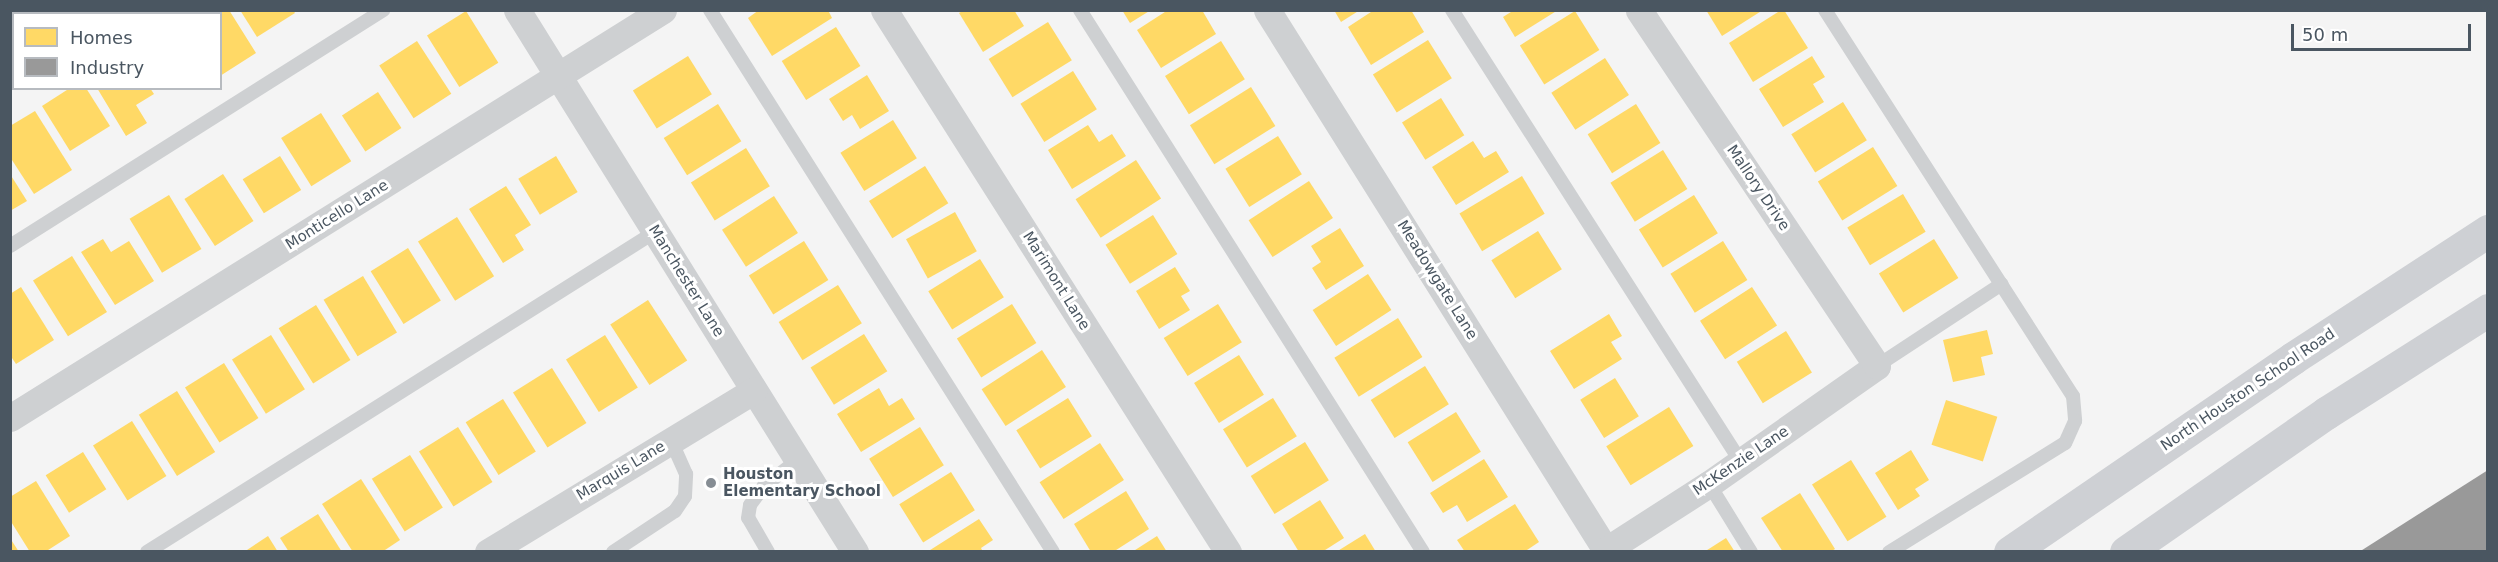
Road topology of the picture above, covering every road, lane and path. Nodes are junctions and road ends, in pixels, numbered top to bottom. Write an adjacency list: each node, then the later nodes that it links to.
1 (384, 10): 14 (lane)
2 (517, 10): 11 (street, Manchester Lane)
3 (663, 10): 11 (street, Monticello Lane)
4 (710, 10): 30 (lane)
5 (884, 10): 31 (street, Marimont Lane)
6 (1080, 10): 32 (lane)
7 (1267, 10): 24 (street, Meadowgate Lane)
8 (1452, 10): 22 (lane)
9 (1638, 10): 17 (street, Mallory Drive)
10 (1825, 10): 15 (lane)
11 (559, 77): 13 (street, Manchester Lane); 19 (street, Monticello Lane)
12 (2487, 231): 35 (main road, North Houston School Road)
13 (655, 232): 18 (street, Manchester Lane); 25 (lane)
14 (10, 246)
15 (2001, 284): 17 (lane); 34 (lane)
16 (2487, 310): 36 (main road)
17 (1877, 366): 22 (street, McKenzie Lane)
18 (754, 390): 20 (street, Marquis Lane); 21 (street, Manchester Lane)
19 (10, 418)
20 (671, 441): 26 (street, Marquis Lane); 27 (lane)
21 (798, 460): 28 (lane); 29 (street, Manchester Lane)
22 (1741, 462): 23 (street, McKenzie Lane)
23 (1709, 484): 24 (street, McKenzie Lane); 33 (lane)
24 (1607, 551)
25 (147, 552)
26 (488, 552)
27 (613, 552)
28 (768, 552)
29 (855, 552)
30 (1053, 552)
31 (1228, 552)
32 (1423, 552)
33 (1751, 552)
34 (1889, 552)
35 (2010, 552)
36 (2126, 552)

